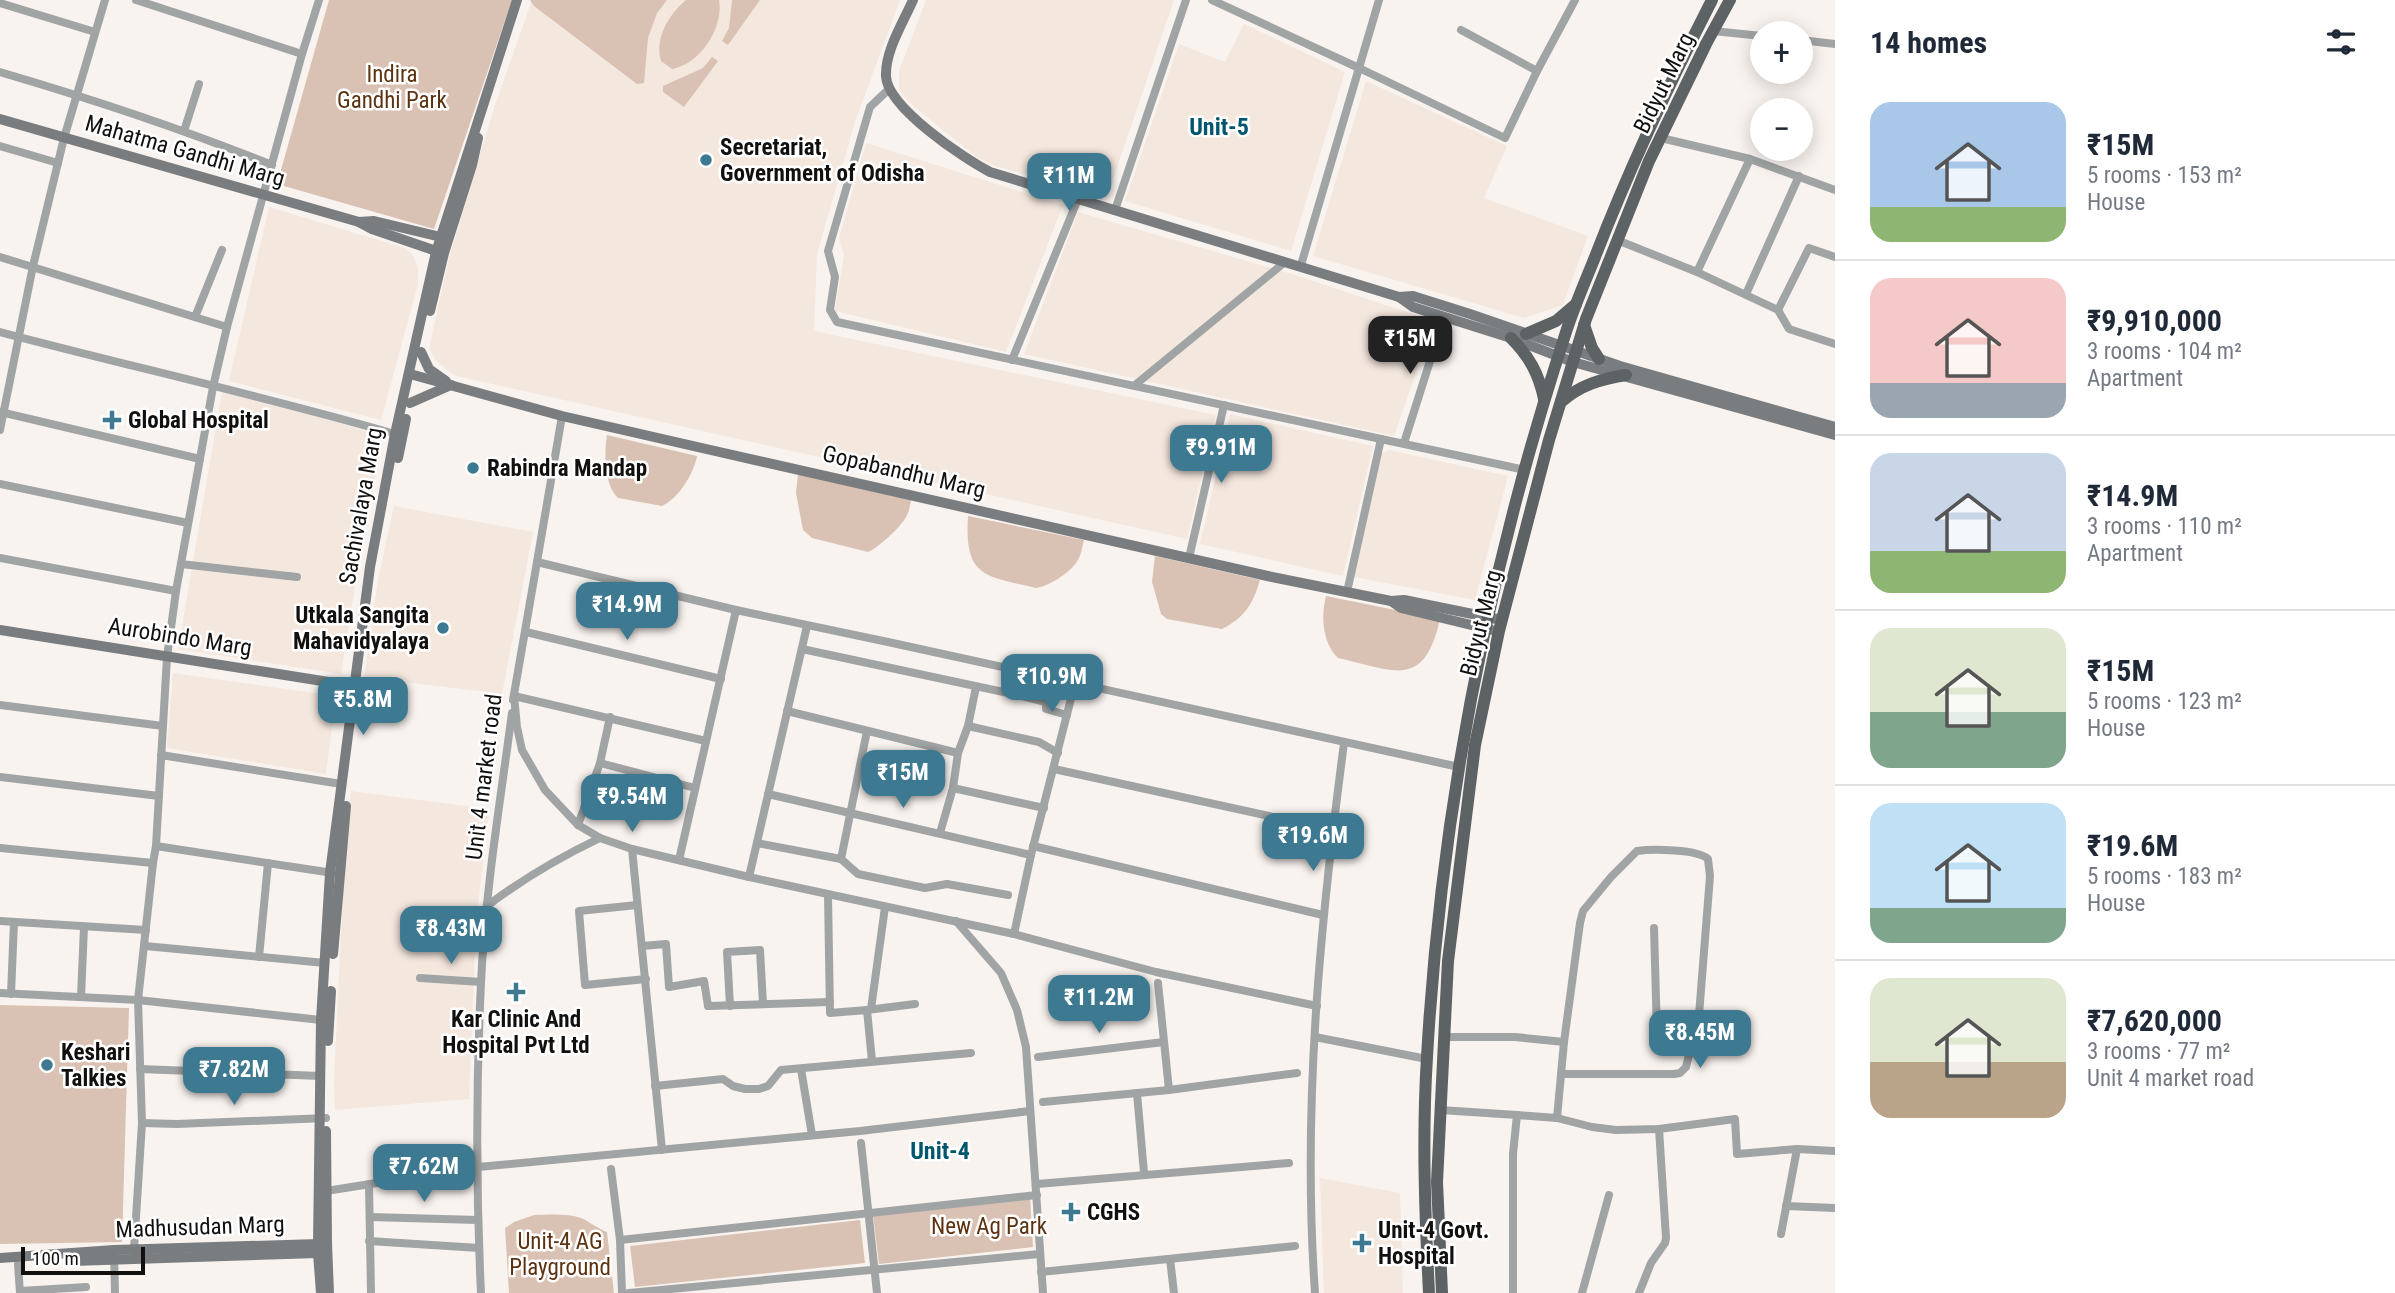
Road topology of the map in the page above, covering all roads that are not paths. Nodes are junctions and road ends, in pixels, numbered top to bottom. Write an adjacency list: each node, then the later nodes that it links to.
1 (105, 0): 16 (street)
2 (136, 0): 20 (street)
3 (320, 0): 20 (street)
4 (517, 0): 42 (street, Sachivalaya Marg)
5 (523, 0): 42 (street, Sachivalaya Marg)
6 (912, 0): 25 (street)
7 (1186, 0): 40 (street)
8 (1212, 0): 21 (street)
9 (1379, 0): 21 (street)
10 (1575, 0): 22 (street)
11 (1712, 0): 53 (main road, Bidyut Marg)
12 (1730, 0): 15 (main road, Bidyut Marg)
13 (0, 3): 16 (street)
14 (1461, 30): 22 (street)
15 (1713, 31): 17 (street); 30 (main road, Bidyut Marg)
16 (95, 32): 26 (street)
17 (1750, 35)
18 (1813, 41): 19 (street)
19 (1835, 44)
20 (302, 54): 35 (street)
21 (1359, 68): 22 (street); 49 (street)
22 (1537, 71)
23 (0, 72): 26 (street)
24 (199, 84): 28 (street)
25 (888, 90): 39 (street); 68 (street)
26 (77, 94): 28 (street); 29 (street)
27 (0, 119): 29 (street, Mahatma Gandhi Marg)
28 (184, 131): 35 (street)
29 (64, 138): 34 (street); 38 (street, Mahatma Gandhi Marg)
30 (1661, 138): 32 (street); 43 (main road, Bidyut Marg)
31 (0, 146): 34 (street)
32 (1750, 159): 51 (street)
33 (1756, 161): 36 (street)
34 (58, 163): 50 (street)
35 (272, 165): 38 (street)
36 (1799, 176): 37 (street); 52 (street)
37 (1835, 190)
38 (264, 195): 41 (street, Mahatma Gandhi Marg); 58 (street)
39 (1078, 199): 40 (street); 68 (street)
40 (1115, 209): 48 (street)
41 (359, 222): 42 (street, Mahatma Gandhi Marg); 45 (street, Mahatma Gandhi Marg)
42 (444, 238): 45 (street, Sachivalaya Marg)
43 (1617, 240): 51 (street); 57 (main road, Bidyut Marg)
44 (222, 250): 56 (street)
45 (440, 253): 65 (street, Sachivalaya Marg); 69 (street, Sachivalaya Marg)
46 (0, 257): 50 (street)
47 (1835, 257): 54 (street)
48 (1285, 261): 49 (street); 72 (street)
49 (1301, 265): 55 (street)
50 (33, 266): 56 (street); 61 (street)
51 (1697, 272): 52 (street)
52 (1746, 294): 54 (street)
53 (1577, 304): 60 (main road); 64 (main road, Bidyut Marg)
54 (1778, 310): 63 (street)
55 (1446, 312): 60 (street); 62 (street); 85 (street)
56 (195, 317): 58 (street)
57 (1584, 324): 66 (main road, Bidyut Marg); 67 (main road)
58 (227, 327): 73 (street)
59 (0, 332): 61 (street)
60 (1525, 334): 64 (street)
61 (18, 337): 73 (street); 78 (street)
62 (1511, 338): 64 (street); 76 (main road)
63 (1835, 344)
64 (1560, 351): 66 (street); 76 (main road, Bidyut Marg)
65 (421, 352): 69 (street, Sachivalaya Marg); 71 (street)
66 (1575, 356): 67 (street); 70 (street); 74 (main road, Bidyut Marg)
67 (1599, 359): 80 (street)
68 (1012, 360): 72 (street)
69 (413, 375): 71 (street, Gopabandhu Marg); 75 (street, Sachivalaya Marg); 107 (street, Sachivalaya Marg)
70 (1626, 375): 74 (main road); 83 (street)
71 (451, 385): 75 (street); 79 (street, Gopabandhu Marg)
72 (1135, 385): 77 (street)
73 (213, 387): 82 (street); 86 (street)
74 (1561, 402): 99 (main road, Bidyut Marg)
75 (410, 403): 147 (street, Sachivalaya Marg)
76 (1545, 403): 87 (main road, Bidyut Marg)
77 (1224, 405): 84 (street); 91 (street)
78 (1, 413): 81 (street); 86 (street)
79 (562, 416): 91 (street, Gopabandhu Marg); 92 (street, Unit 4 market road)
80 (1835, 427)
81 (0, 430)
82 (388, 432)
83 (1835, 435)
84 (1381, 439): 85 (street); 96 (street)
85 (1404, 443): 87 (street)
86 (200, 459): 89 (street)
87 (1525, 470): 98 (main road, Bidyut Marg)
88 (0, 484): 89 (street)
89 (188, 523): 93 (street)
90 (0, 558): 95 (street)
91 (1189, 558): 96 (street, Gopabandhu Marg)
92 (537, 562): 97 (street); 102 (street, Unit 4 market road)
93 (181, 564): 94 (street); 95 (street)
94 (297, 577)
95 (176, 591): 104 (street)
96 (1347, 592): 98 (street, Gopabandhu Marg)
97 (736, 610): 100 (street); 105 (street)
98 (1485, 622): 99 (street, Gopabandhu Marg); 123 (main road, Bidyut Marg)
99 (1500, 625): 148 (main road, Bidyut Marg)
100 (807, 626): 103 (street); 106 (street)
101 (0, 630): 104 (street, Aurobindo Marg)
102 (526, 632): 105 (street); 109 (street, Unit 4 market road)
103 (802, 649): 108 (street); 111 (street)
104 (167, 657): 107 (street, Aurobindo Marg); 114 (street)
105 (721, 679): 117 (street)
106 (1075, 683): 112 (street); 118 (street)
107 (354, 686): 126 (street, Sachivalaya Marg)
108 (976, 687): 112 (street); 115 (street)
109 (514, 696): 113 (street); 133 (street); 153 (street, Unit 4 market road)
110 (0, 705): 114 (street)
111 (787, 711): 116 (street); 129 (street)
112 (1067, 715): 120 (street)
113 (610, 717): 117 (street); 122 (street)
114 (163, 726): 121 (street)
115 (968, 726): 119 (street); 120 (street)
116 (867, 731): 119 (street); 132 (street)
117 (706, 741): 127 (street)
118 (1345, 743): 123 (street); 134 (street)
119 (958, 753): 128 (street)
120 (1058, 753): 124 (street)
121 (161, 755): 126 (street); 130 (street)
122 (600, 763): 127 (street); 133 (street)
123 (1459, 766): 146 (main road, Bidyut Marg)
124 (1054, 769): 131 (street); 134 (street)
125 (0, 777): 130 (street)
126 (341, 784): 147 (street, Sachivalaya Marg)
127 (695, 788): 143 (street)
128 (953, 788): 131 (street); 135 (street)
129 (768, 794): 132 (street); 137 (street)
130 (159, 796): 138 (street)
131 (1044, 808): 141 (street)
132 (849, 814): 135 (street); 142 (street)
133 (578, 825): 136 (street)
134 (1333, 830): 155 (street)
135 (940, 832): 141 (street)
136 (600, 838): 140 (street); 153 (street)
137 (757, 843): 142 (street); 149 (street)
138 (156, 846): 144 (street); 145 (street)
139 (0, 848): 144 (street)
140 (632, 849): 143 (street); 152 (street)
141 (1032, 851): 155 (street); 162 (street)
142 (841, 859): 151 (street)
143 (679, 860): 149 (street)
144 (153, 863): 161 (street)
145 (268, 863): 147 (street); 165 (street)
146 (1443, 873): 148 (main road); 189 (main road, Bidyut Marg)
147 (335, 874): 166 (street, Sachivalaya Marg); 203 (street, Sachivalaya Marg)
148 (1458, 875): 183 (main road, Bidyut Marg)
149 (749, 877): 150 (street)
150 (828, 895): 154 (street); 175 (street)
151 (1008, 895)
152 (638, 905): 164 (street); 168 (street)
153 (487, 906): 169 (street, Unit 4 market road)
154 (885, 906): 157 (street); 180 (street)
155 (1323, 915): 179 (street)
156 (0, 921): 158 (street)
157 (956, 921): 162 (street); 201 (street)
158 (14, 922): 159 (street); 172 (street)
159 (84, 928): 161 (street); 173 (street)
160 (1654, 928): 184 (street)
161 (146, 930): 163 (street)
162 (1014, 934): 179 (street)
163 (145, 946): 165 (street); 174 (street)
164 (642, 946): 168 (street); 178 (street)
165 (259, 957): 166 (street)
166 (326, 963): 181 (street, Sachivalaya Marg)
167 (419, 978): 169 (street)
168 (646, 979): 196 (street)
169 (481, 982): 213 (street, Unit 4 market road)
170 (1158, 983): 185 (street)
171 (0, 993): 172 (street)
172 (11, 994): 173 (street)
173 (81, 998): 174 (street)
174 (138, 1000): 181 (street); 191 (street)
175 (830, 1002): 176 (street); 180 (street)
176 (763, 1004): 178 (street); 178 (street)
177 (915, 1004): 180 (street)
178 (730, 1006)
179 (1317, 1006): 182 (street)
180 (869, 1009): 190 (street)
181 (321, 1020): 195 (street, Sachivalaya Marg)
182 (1315, 1037): 189 (street); 253 (street)
183 (1443, 1037): 186 (street); 200 (main road, Bidyut Marg)
184 (1692, 1039): 186 (street); 194 (street)
185 (1164, 1042): 188 (street); 197 (street)
186 (1564, 1042): 194 (street)
187 (971, 1053): 190 (street)
188 (1038, 1058)
189 (1427, 1059): 254 (main road, Bidyut Marg)
190 (872, 1061): 192 (street)
191 (140, 1069): 195 (street); 205 (street)
192 (802, 1069): 196 (street); 207 (street)
193 (1297, 1073): 197 (street)
194 (1561, 1074): 204 (street)
195 (321, 1076): 203 (street, Sachivalaya Marg)
196 (655, 1086): 210 (street)
197 (1170, 1090): 198 (street)
198 (1138, 1093): 199 (street); 215 (street)
199 (1043, 1102)
200 (1440, 1110): 202 (street); 255 (main road, Bidyut Marg)
201 (1030, 1111): 207 (street); 217 (street)
202 (1517, 1115): 204 (street); 256 (street)
203 (323, 1118): 205 (street); 218 (street, Sachivalaya Marg); 230 (street, Sachivalaya Marg)
204 (1557, 1118): 206 (street)
205 (142, 1123): 232 (street)
206 (1659, 1129): 209 (street); 258 (street)
207 (811, 1135): 210 (street)
208 (861, 1143): 223 (street)
209 (1797, 1149): 211 (street); 221 (street)
210 (662, 1150): 213 (street)
211 (1835, 1151)
212 (1289, 1163): 215 (street)
213 (478, 1167): 216 (street); 225 (street, Unit 4 market road)
214 (611, 1169): 227 (street)
215 (1144, 1173): 217 (street)
216 (369, 1184): 218 (street); 224 (street)
217 (1037, 1184): 219 (street)
218 (327, 1191): 230 (street, Sachivalaya Marg)
219 (1037, 1195): 223 (street); 234 (street)
220 (1609, 1195): 257 (street)
221 (1786, 1206): 222 (street); 226 (street)
222 (1835, 1208)
223 (869, 1213): 227 (street); 239 (street)
224 (370, 1217): 225 (street); 228 (street)
225 (478, 1220): 231 (street, Unit 4 market road)
226 (1781, 1234)
227 (620, 1240): 248 (street)
228 (369, 1241): 231 (street); 246 (street)
229 (1295, 1246): 236 (street)
230 (322, 1248): 232 (street, Madhusudan Marg); 233 (street, Madhusudan Marg); 244 (street, Sachivalaya Marg); 245 (street, Sachivalaya Marg)
231 (479, 1248): 247 (street, Unit 4 market road)
232 (134, 1249): 233 (street, Madhusudan Marg)
233 (114, 1254): 235 (street, Madhusudan Marg); 238 (street, Madhusudan Marg); 243 (street)
234 (1038, 1254): 239 (street); 240 (street)
235 (0, 1258)
236 (1170, 1259): 240 (street); 252 (street)
237 (0, 1264): 238 (street, Madhusudan Marg)
238 (18, 1264): 242 (street)
239 (875, 1270): 249 (street); 250 (street)
240 (1041, 1272): 251 (street)
241 (86, 1287): 242 (street)
242 (20, 1292)
243 (116, 1293)
244 (321, 1293)
245 (329, 1293)
246 (370, 1293)
247 (481, 1293)
248 (622, 1293)
249 (629, 1293)
250 (877, 1293)
251 (1043, 1293)
252 (1174, 1293)
253 (1315, 1293)
254 (1429, 1293)
255 (1442, 1293)
256 (1513, 1293)
257 (1582, 1293)
258 (1639, 1293)

